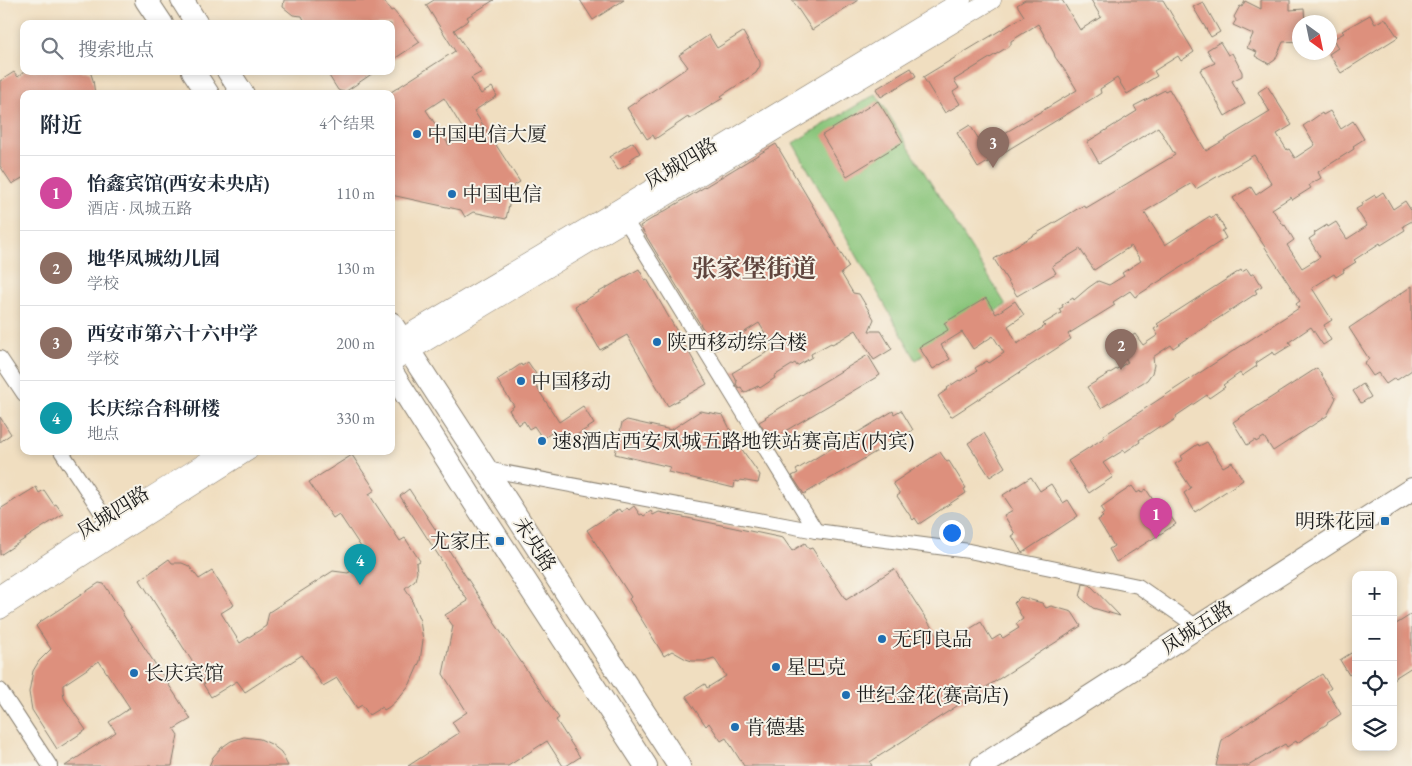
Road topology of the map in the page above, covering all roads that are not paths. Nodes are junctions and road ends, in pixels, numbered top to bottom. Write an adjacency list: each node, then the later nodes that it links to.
1 (146, 0): 5 (main road)
2 (182, 0): 6 (main road)
3 (962, 0): 11 (street, 凤城四路)
4 (992, 0): 11 (street, 凤城四路)
5 (159, 20)
6 (194, 20)
7 (196, 75): 9 (main road)
8 (231, 75): 10 (main road)
9 (205, 90)
10 (240, 90)
11 (622, 215): 12 (street, 凤城四路); 23 (street)
12 (397, 344): 19 (main road, 未央路)
13 (0, 358): 15 (street)
14 (395, 378): 29 (main road, 未央路)
15 (20, 388)
16 (64, 455): 22 (street)
17 (217, 455): 22 (street, 凤城四路)
18 (243, 455): 22 (street, 凤城四路)
19 (486, 469): 23 (street); 30 (main road, 未央路)
20 (1412, 489): 26 (main road, 凤城五路)
21 (1412, 504): 32 (main road, 凤城五路)
22 (112, 529): 24 (street, 凤城四路); 25 (street, 凤城四路)
23 (816, 532): 26 (street)
24 (0, 594)
25 (0, 610)
26 (1197, 627): 31 (main road, 凤城五路)
27 (0, 690): 28 (street)
28 (50, 766)
29 (646, 766)
30 (679, 766)
31 (982, 766)
32 (1008, 766)

